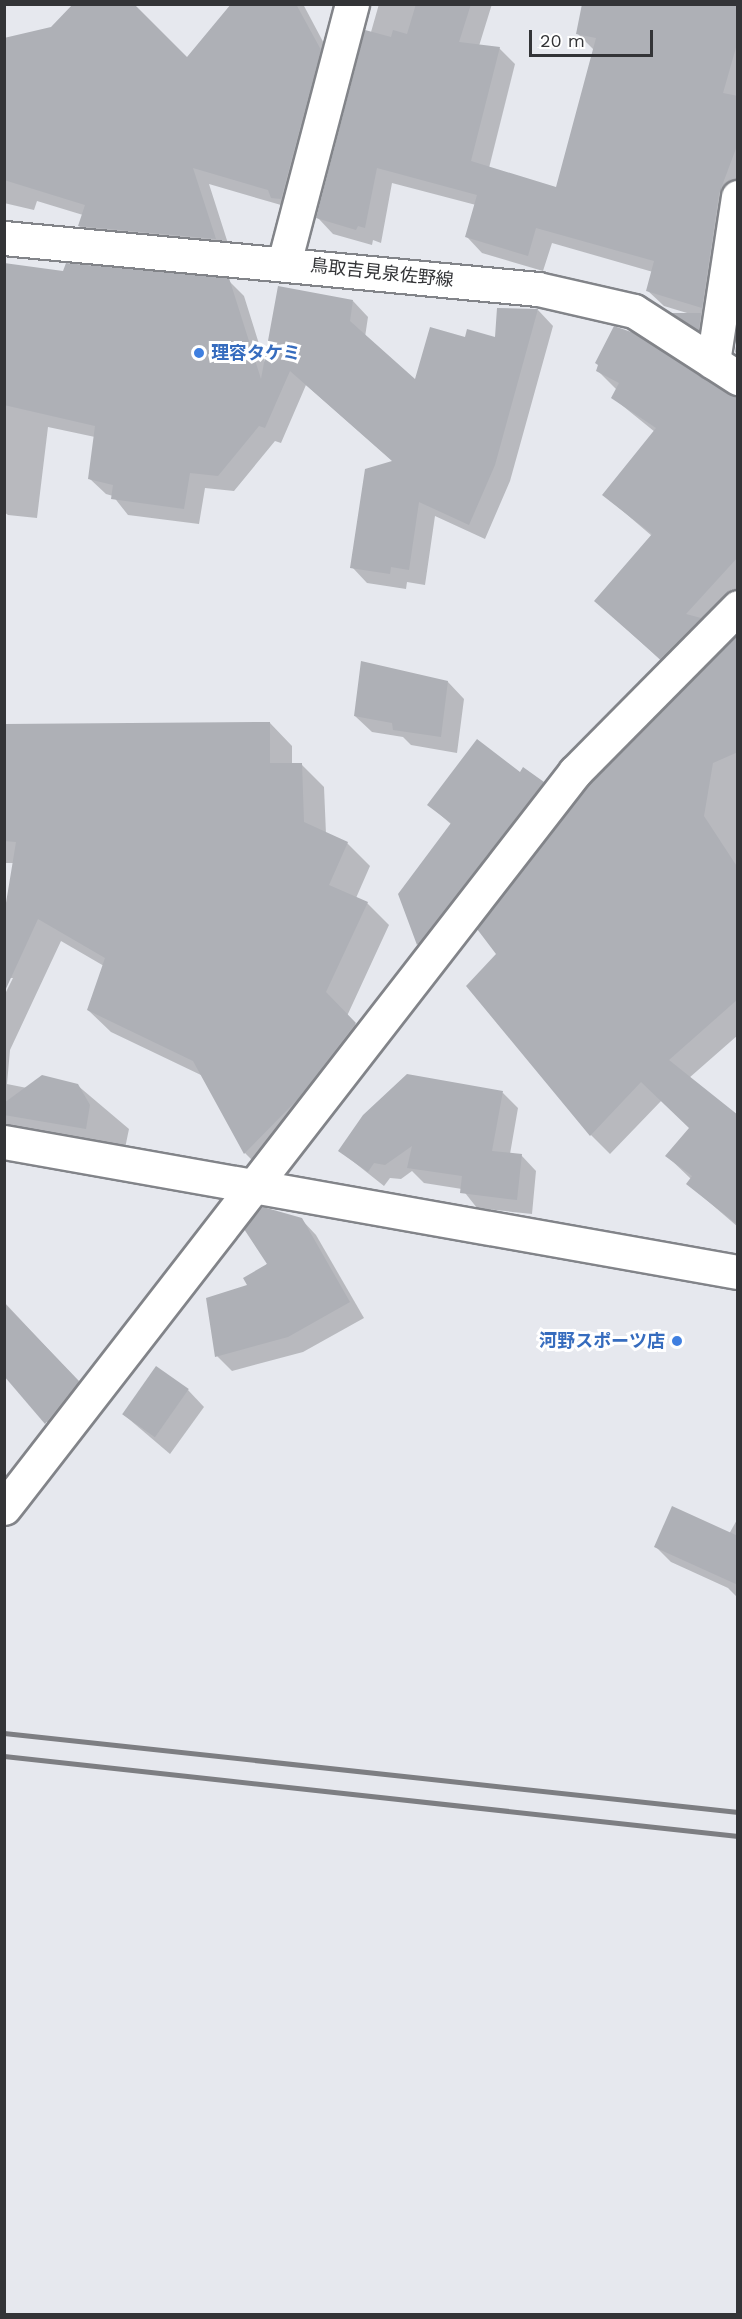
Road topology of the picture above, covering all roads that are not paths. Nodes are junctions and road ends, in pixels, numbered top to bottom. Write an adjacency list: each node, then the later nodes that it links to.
1 (352, 4): 4 (street)
2 (738, 197): 5 (street)
3 (4, 238): 4 (street, 鳥取吉見泉佐野線)
4 (284, 263): 5 (street, 鳥取吉見泉佐野線)
5 (725, 370)
6 (738, 607): 8 (street)
7 (4, 1142): 8 (street)
8 (255, 1188): 9 (street); 10 (street)
9 (738, 1272)
10 (4, 1508)

